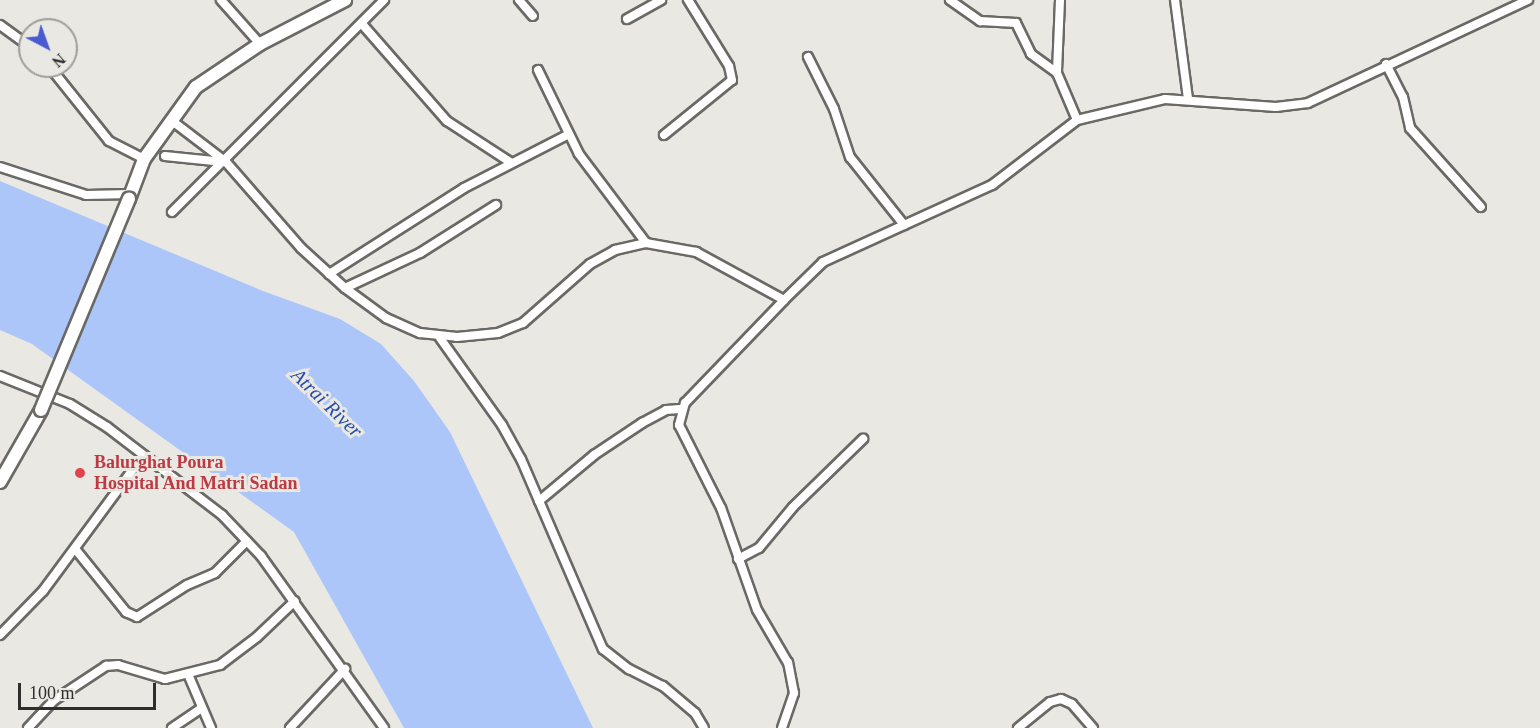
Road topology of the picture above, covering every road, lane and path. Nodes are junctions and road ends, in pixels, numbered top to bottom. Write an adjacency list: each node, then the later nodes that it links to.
1 (221, 0): 16 (street)
2 (345, 0): 16 (main road)
3 (384, 0): 13 (street)
4 (519, 0): 11 (street)
5 (661, 0): 12 (street)
6 (688, 0): 26 (street)
7 (950, 0): 20 (street)
8 (1060, 0): 20 (street)
9 (1175, 0): 22 (street)
10 (1528, 0): 18 (street)
11 (533, 16)
12 (627, 19)
13 (362, 24): 29 (street); 30 (street)
14 (0, 25): 15 (street)
15 (18, 39)
16 (260, 44): 23 (main road)
17 (808, 57): 36 (street)
18 (1386, 64): 22 (street); 34 (street)
19 (538, 70): 25 (street)
20 (1057, 73): 24 (street)
21 (59, 78): 28 (street)
22 (1188, 99): 24 (street)
23 (171, 120): 28 (main road); 29 (street)
24 (1077, 120): 36 (street)
25 (567, 135): 30 (street); 37 (street)
26 (664, 135)
27 (165, 156): 29 (street)
28 (144, 159): 32 (main road)
29 (225, 162): 35 (street); 38 (street)
30 (510, 162): 38 (street)
31 (0, 167): 32 (street)
32 (130, 197): 46 (main road, bridge)
33 (496, 205): 39 (street)
34 (1482, 207)
35 (172, 212)
36 (904, 225): 40 (street)
37 (646, 243): 40 (street); 41 (street)
38 (329, 274): 39 (street)
39 (345, 288): 41 (street)
40 (784, 300): 43 (street)
41 (440, 338): 47 (street)
42 (0, 376): 45 (street)
43 (680, 409): 47 (street); 50 (street)
44 (863, 439): 50 (street)
45 (143, 456): 48 (street); 49 (street)
46 (0, 482)
47 (539, 501): 61 (street)
48 (247, 541): 49 (street); 51 (street)
49 (76, 550): 52 (street)
50 (738, 559): 62 (street)
51 (295, 601): 53 (street); 54 (street)
52 (0, 635)
53 (345, 669): 59 (street); 60 (street)
54 (188, 674): 55 (street); 56 (street)
55 (202, 708): 57 (street); 58 (street)
56 (28, 728)
57 (172, 728)
58 (211, 728)
59 (290, 728)
60 (384, 728)
61 (704, 728)
62 (782, 728)
63 (1018, 728): 64 (street)
64 (1093, 728)

